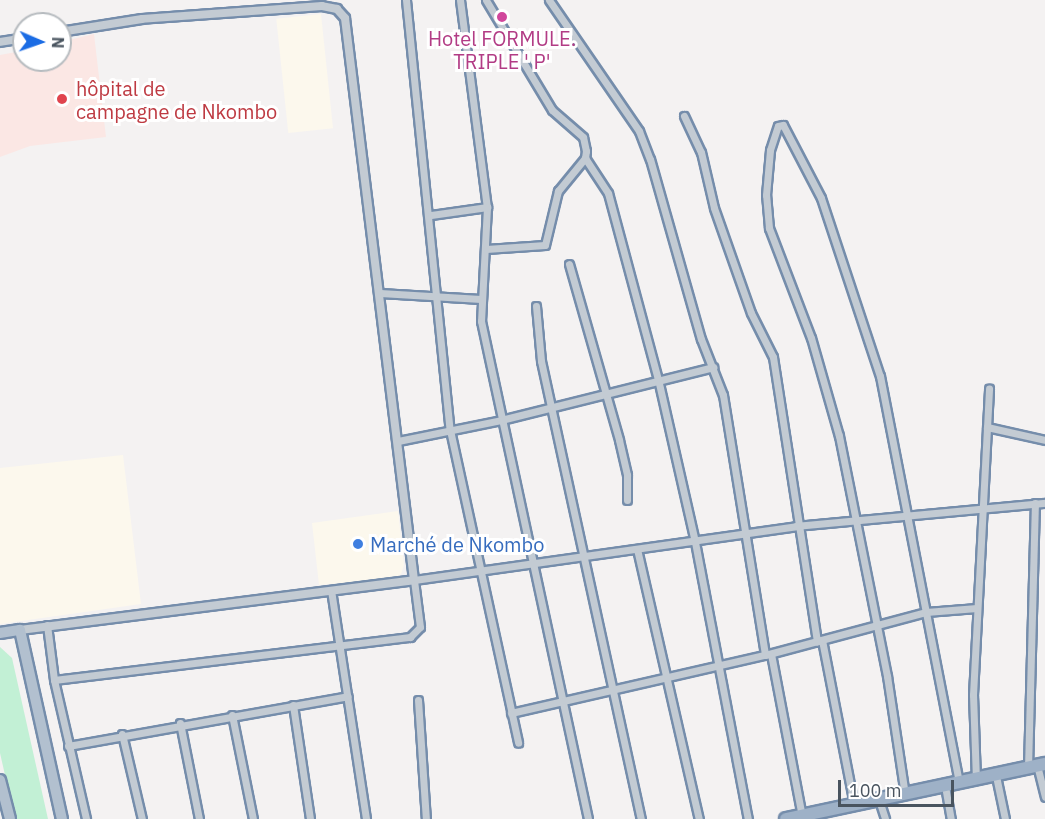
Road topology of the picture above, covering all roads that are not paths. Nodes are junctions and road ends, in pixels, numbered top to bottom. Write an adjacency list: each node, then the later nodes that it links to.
1 (406, 0): 9 (street)
2 (460, 0): 8 (street)
3 (486, 0): 7 (street)
4 (549, 0): 16 (street)
5 (72, 30): 12 (street)
6 (684, 116): 32 (street)
7 (585, 158): 10 (street); 17 (street)
8 (487, 207): 9 (street); 10 (street)
9 (431, 215): 13 (street)
10 (486, 249): 14 (street)
11 (569, 264): 19 (street)
12 (380, 293): 13 (street); 25 (street)
13 (435, 294): 14 (street); 23 (street)
14 (481, 300): 21 (street)
15 (536, 306): 20 (street)
16 (714, 367): 17 (street); 33 (street)
17 (658, 379): 19 (street); 34 (street)
18 (989, 388): 22 (street)
19 (604, 394): 20 (street); 26 (street)
20 (553, 406): 21 (street); 36 (street)
21 (501, 420): 23 (street); 37 (street)
22 (987, 427): 24 (street); 29 (street)
23 (450, 430): 25 (street); 38 (street)
24 (1045, 440)
25 (398, 441): 39 (street)
26 (627, 500)
27 (1035, 503): 28 (street); 29 (street); 64 (street)
28 (1045, 503)
29 (981, 507): 30 (street); 41 (street)
30 (906, 515): 31 (street); 31 (street); 42 (street)
31 (853, 521): 32 (street); 43 (street)
32 (796, 526): 33 (street); 47 (street)
33 (747, 534): 34 (street); 49 (street)
34 (695, 542): 35 (street); 50 (street)
35 (637, 549): 36 (street); 51 (street)
36 (587, 557): 37 (street); 53 (street)
37 (535, 565): 38 (street); 56 (street)
38 (480, 573): 39 (street); 58 (street)
39 (414, 580): 40 (street); 48 (street)
40 (331, 590): 44 (street); 48 (street)
41 (977, 608): 42 (street); 67 (street)
42 (926, 612): 43 (street); 68 (street)
43 (877, 624): 47 (street); 70 (street)
44 (47, 625): 45 (street); 52 (street)
45 (20, 630): 46 (main road); 76 (main road)
46 (0, 633)
47 (819, 641): 49 (street); 73 (street)
48 (341, 646): 52 (street); 54 (street)
49 (768, 655): 50 (street); 74 (street)
50 (719, 665): 51 (street); 87 (street)
51 (667, 678): 53 (street); 86 (street)
52 (54, 680): 63 (street)
53 (615, 689): 56 (street); 85 (street)
54 (348, 696): 57 (street); 82 (street)
55 (418, 700): 83 (street)
56 (563, 701): 58 (street); 84 (street)
57 (293, 705): 59 (street); 81 (street)
58 (511, 713): 62 (street)
59 (232, 715): 60 (street); 80 (street)
60 (180, 723): 61 (street); 79 (street)
61 (122, 734): 63 (street); 78 (street)
62 (518, 743)
63 (68, 746): 77 (street)
64 (1037, 766): 65 (highway); 71 (street)
65 (996, 776): 67 (highway); 91 (street)
66 (0, 780): 75 (main road)
67 (976, 780): 68 (highway)
68 (958, 783): 69 (highway)
69 (945, 786): 70 (highway); 90 (street)
70 (905, 795): 72 (highway)
71 (1045, 798)
72 (879, 800): 73 (highway); 89 (street)
73 (854, 805): 74 (highway)
74 (802, 816): 88 (highway)
75 (10, 819)
76 (62, 819)
77 (86, 819)
78 (142, 819)
79 (199, 819)
80 (254, 819)
81 (310, 819)
82 (366, 819)
83 (426, 819)
84 (588, 819)
85 (641, 819)
86 (699, 819)
87 (748, 819)
88 (786, 819)
89 (885, 819)
90 (951, 819)
91 (1005, 819)

